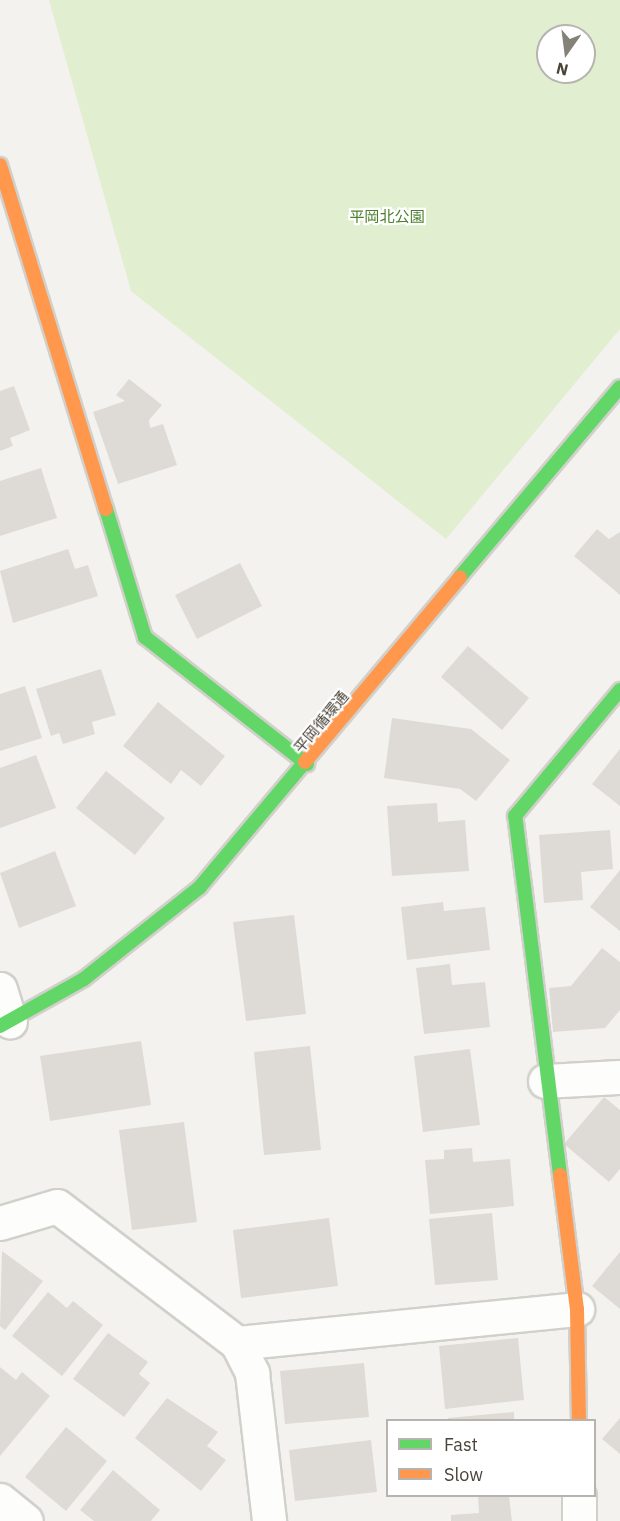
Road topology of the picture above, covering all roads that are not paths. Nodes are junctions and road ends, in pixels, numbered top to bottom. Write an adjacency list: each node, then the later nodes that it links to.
1 (0, 165): 4 (street)
2 (620, 387): 4 (street, 平岡循環通)
3 (620, 690): 8 (street)
4 (307, 764): 6 (street, 平岡循環通)
5 (0, 989): 6 (street)
6 (5, 1024)
7 (620, 1077): 8 (street)
8 (545, 1081): 10 (street)
9 (0, 1222): 11 (street)
10 (577, 1309): 11 (street); 12 (street)
11 (237, 1343): 16 (street)
12 (579, 1419)
13 (579, 1497): 17 (street)
14 (0, 1500): 15 (street)
15 (26, 1521)
16 (269, 1521)
17 (579, 1521)

